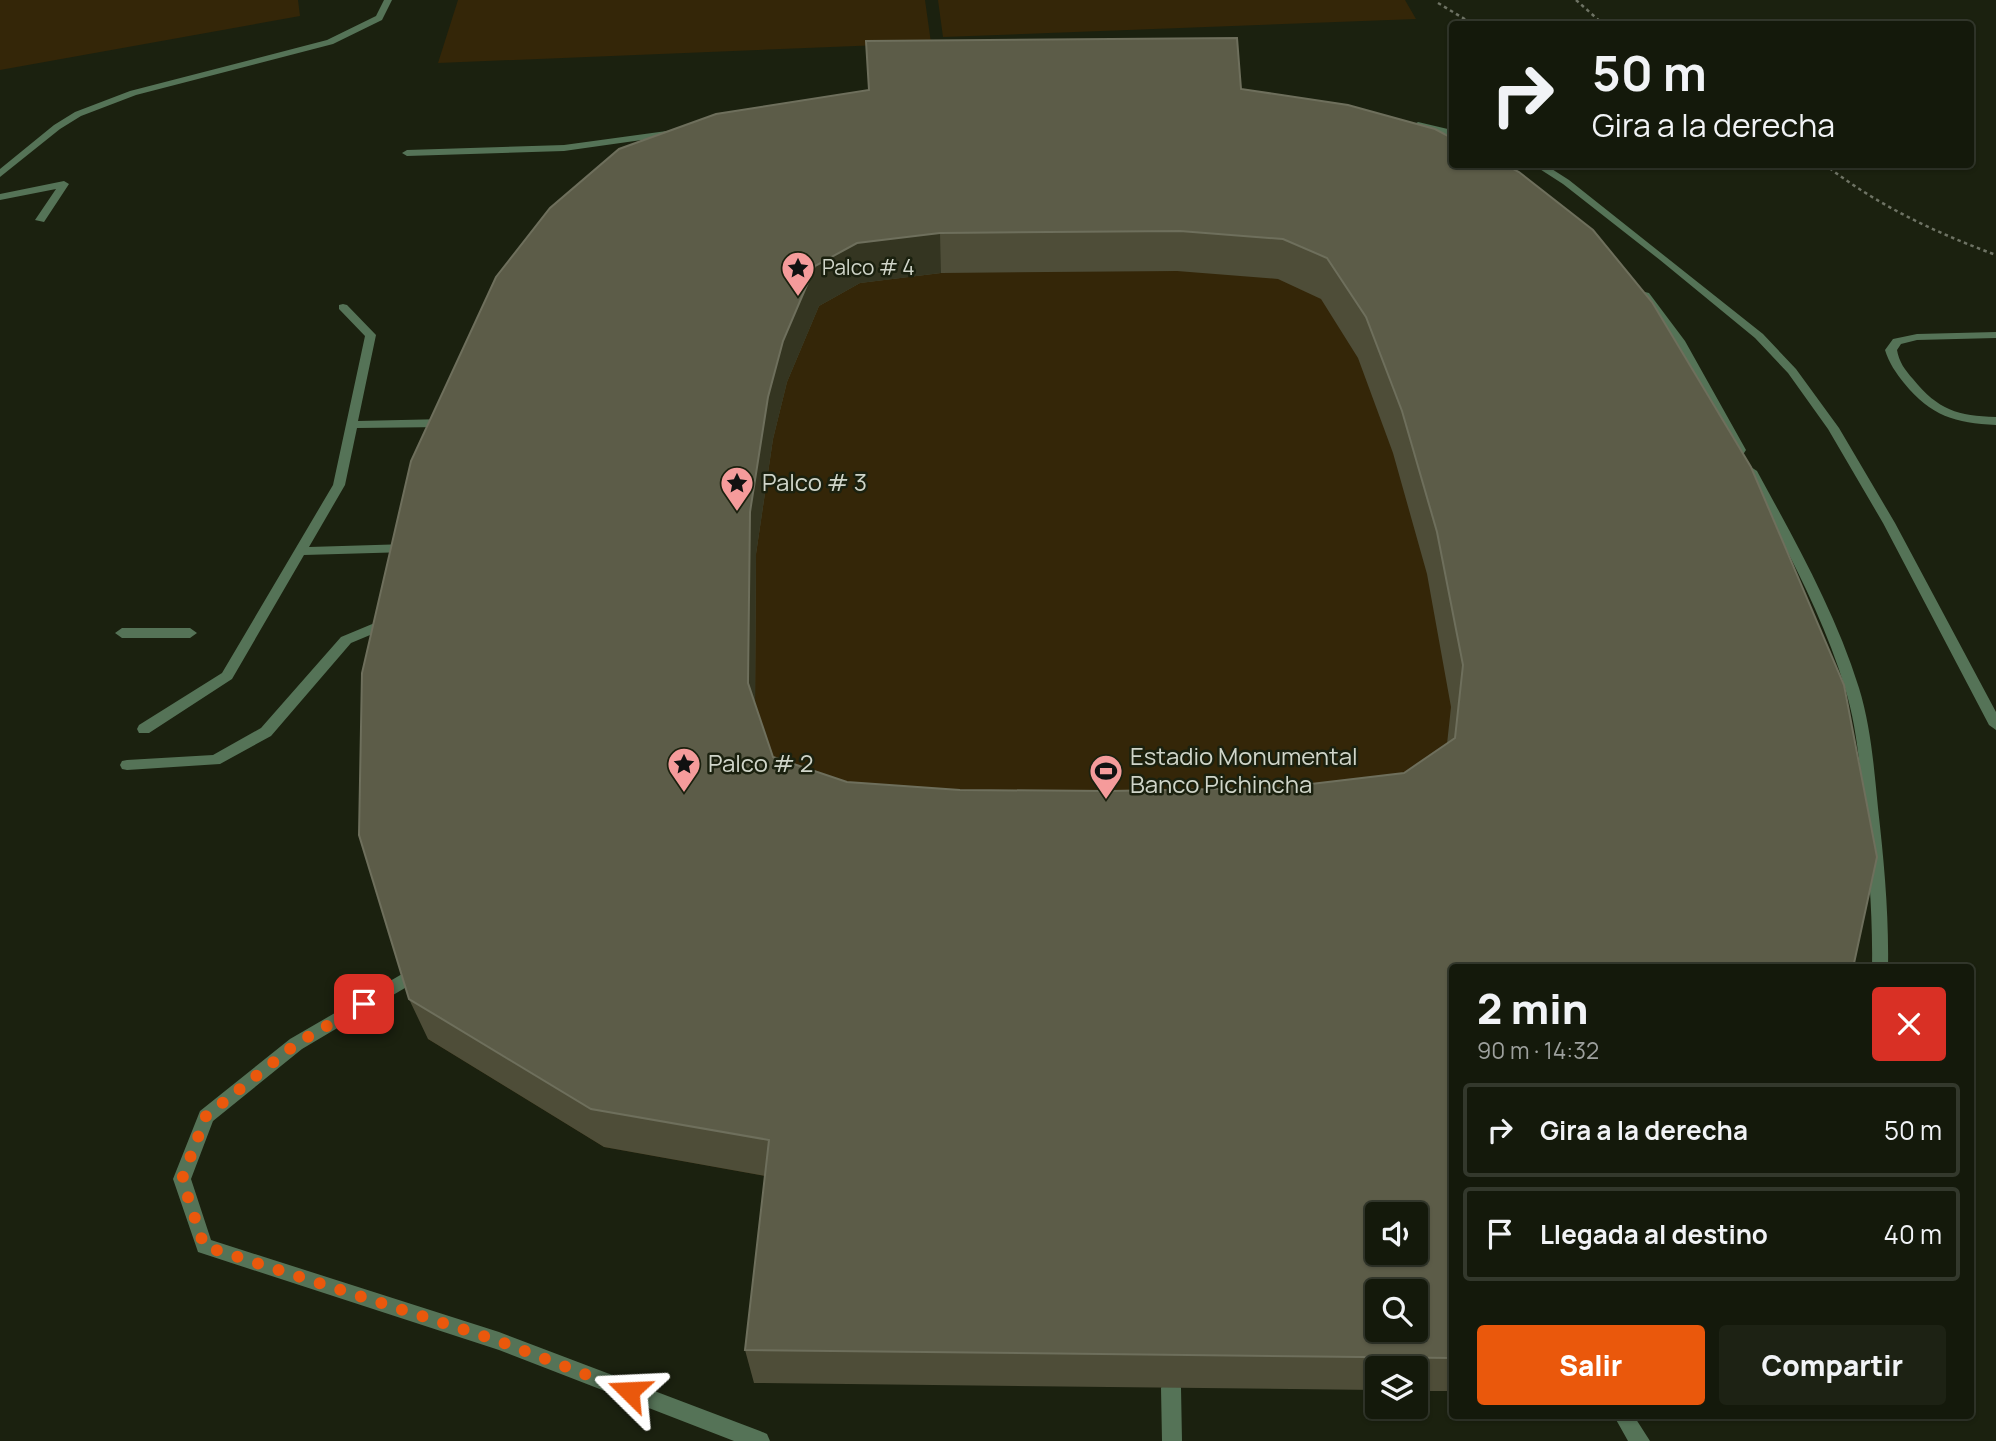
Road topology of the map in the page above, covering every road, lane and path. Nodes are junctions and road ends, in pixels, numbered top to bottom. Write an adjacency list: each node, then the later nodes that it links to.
1 (388, 0): 12 (lane)
2 (1576, 0): 5 (path)
3 (1438, 3): 4 (path)
4 (1468, 21)
5 (1600, 21)
6 (1401, 121): 8 (lane)
7 (680, 132): 9 (lane)
8 (1449, 132)
9 (407, 153)
10 (1543, 168): 27 (lane)
11 (1830, 168): 15 (path)
12 (0, 174)
13 (0, 197): 14 (lane)
14 (40, 220)
15 (1996, 255)
16 (1633, 281): 30 (lane)
17 (343, 307): 21 (lane)
18 (1996, 335): 19 (lane)
19 (1996, 421)
20 (459, 422): 21 (lane)
21 (352, 425): 23 (lane)
22 (414, 548): 23 (lane)
23 (300, 551): 28 (lane)
24 (400, 618): 29 (lane)
25 (122, 633): 26 (lane)
26 (190, 633)
27 (1996, 725)
28 (144, 729)
29 (127, 765)
30 (1880, 964)
31 (409, 977): 34 (lane)
32 (1171, 1388): 35 (lane)
33 (1625, 1419): 36 (lane)
34 (760, 1441)
35 (1172, 1441)
36 (1640, 1441)

